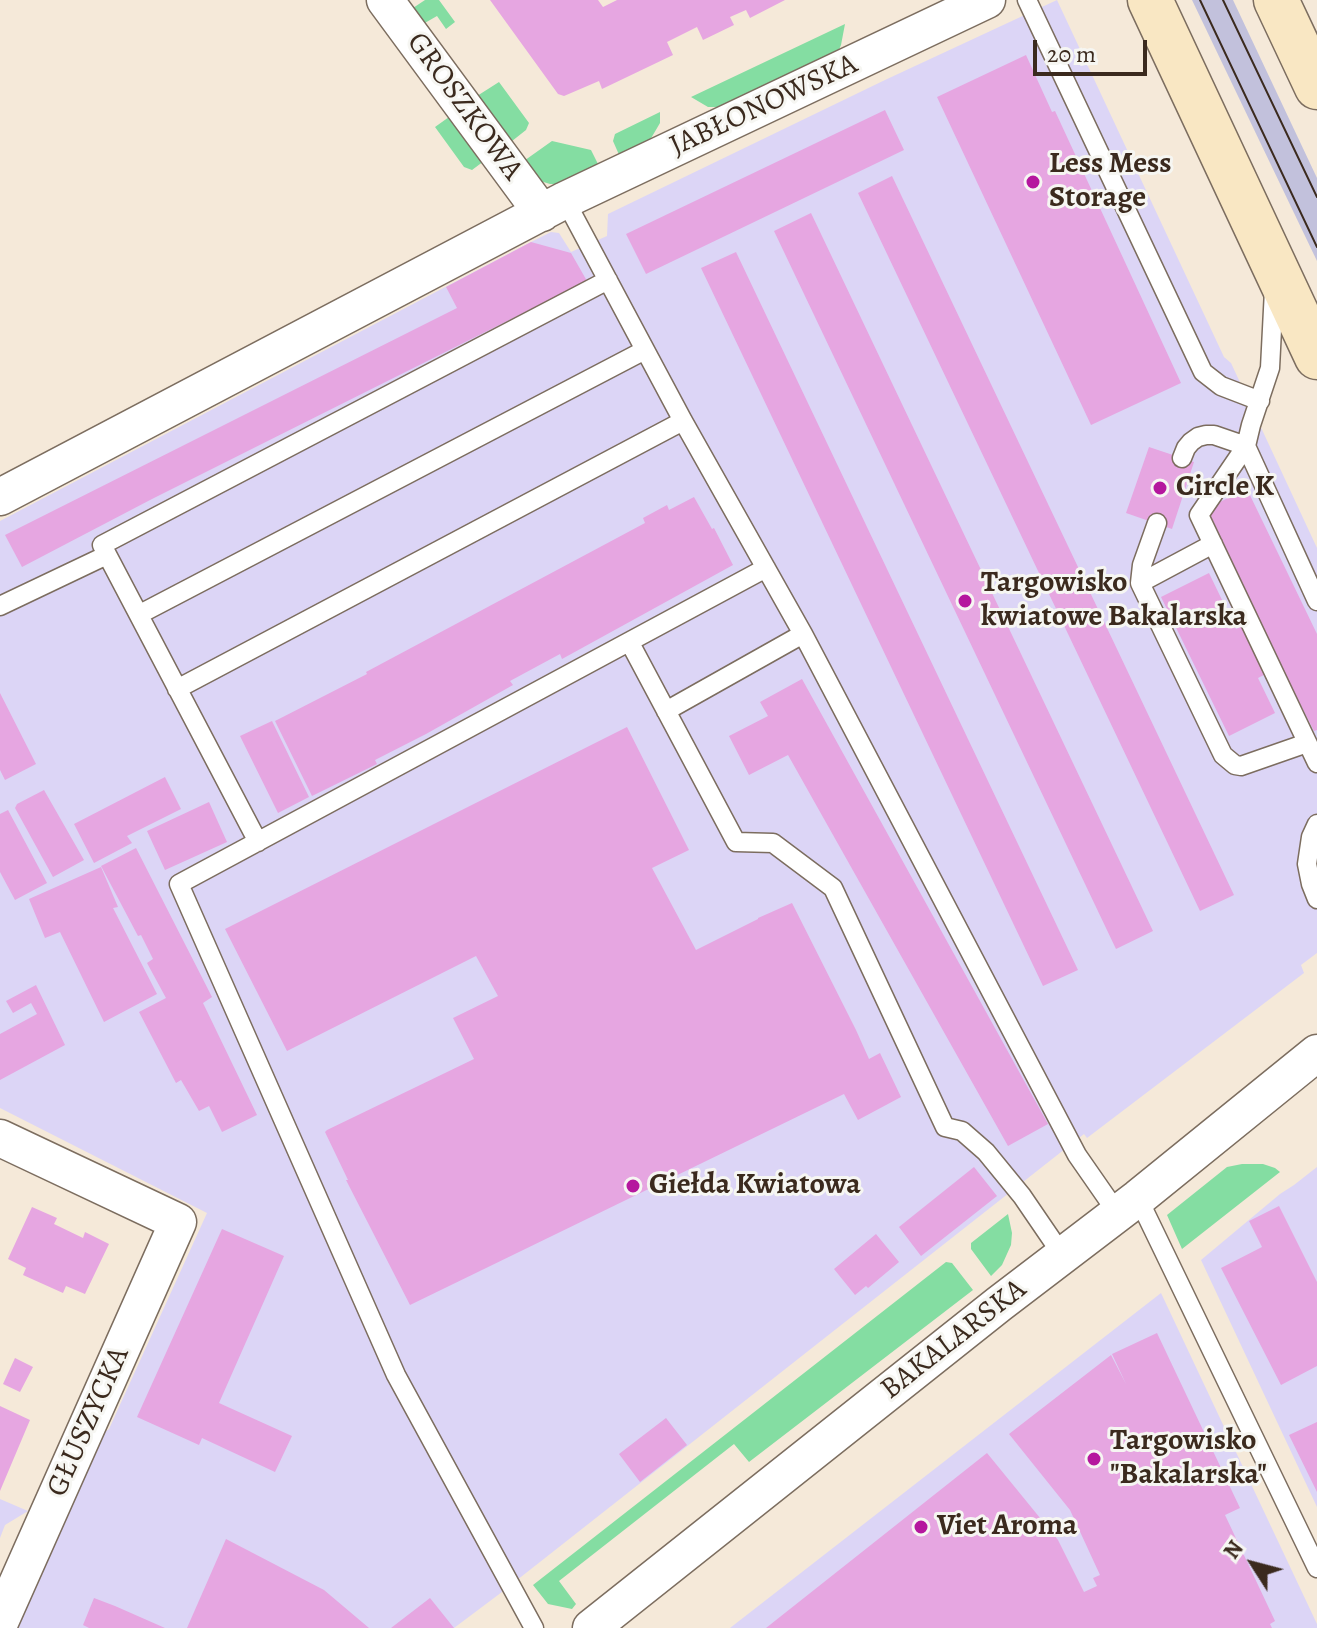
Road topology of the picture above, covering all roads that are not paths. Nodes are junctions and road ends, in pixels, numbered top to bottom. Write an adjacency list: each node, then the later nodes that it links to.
1 (385, 0): 7 (street, GROSZKOWA)
2 (987, 0): 7 (street, JABŁONOWSKA)
3 (1027, 0): 12 (lane)
4 (1150, 0): 8 (main road)
5 (1276, 0): 6 (main road)
6 (1317, 87)
7 (554, 207): 9 (lane); 16 (street, JABŁONOWSKA)
8 (1275, 265): 11 (main road); 12 (lane)
9 (608, 280): 10 (lane); 19 (lane)
10 (645, 350): 13 (lane); 24 (lane)
11 (1317, 357)
12 (1260, 401): 14 (lane)
13 (683, 421): 20 (lane); 27 (lane)
14 (1246, 446): 15 (lane); 18 (lane); 22 (lane)
15 (1182, 458)
16 (0, 497)
17 (1157, 523): 21 (lane)
18 (1213, 544): 21 (lane); 29 (lane)
19 (105, 550): 23 (lane); 24 (lane)
20 (766, 568): 25 (lane); 26 (lane)
21 (1140, 583): 29 (lane)
22 (1317, 601)
23 (0, 606)
24 (140, 614): 27 (lane)
25 (803, 634): 28 (lane); 36 (lane)
26 (630, 643): 28 (lane); 32 (lane)
27 (177, 689): 32 (lane)
28 (666, 711): 37 (lane)
29 (1307, 743): 30 (lane)
30 (1317, 763)
31 (1317, 824): 33 (lane)
32 (258, 842): 40 (lane)
33 (1317, 899)
34 (1317, 1053): 36 (street, BAKALARSKA)
35 (0, 1138): 39 (street, GŁUSZYCKA)
36 (1128, 1206): 37 (street, BAKALARSKA); 38 (lane)
37 (1063, 1256): 41 (street, BAKALARSKA)
38 (1317, 1568)
39 (0, 1622)
40 (534, 1628)
41 (591, 1628)

